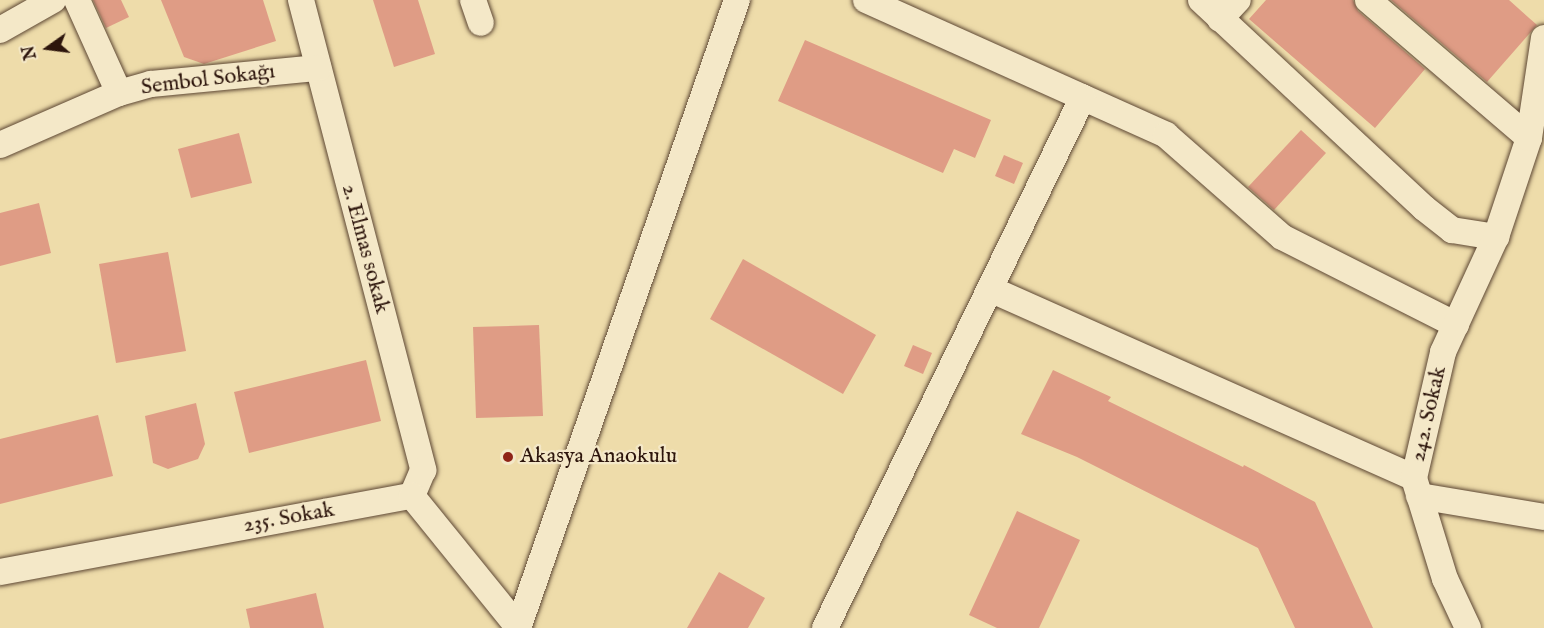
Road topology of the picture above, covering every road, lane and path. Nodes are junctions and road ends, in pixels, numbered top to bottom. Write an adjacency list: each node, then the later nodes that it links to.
1 (53, 0): 10 (street)
2 (77, 0): 13 (street)
3 (737, 0): 24 (street)
4 (866, 0): 14 (street)
5 (1201, 0): 9 (street)
6 (1238, 0): 9 (street)
7 (1368, 0): 15 (street)
8 (305, 1): 12 (street, 2. Elmas sokak)
9 (1220, 19): 17 (street)
10 (0, 30)
11 (1544, 38): 15 (street, 242. Sokak)
12 (318, 68): 13 (street, Sembol Sokağı); 21 (street, 2. Elmas sokak)
13 (119, 93): 16 (street, Sembol Sokağı)
14 (1083, 97): 18 (street); 19 (street)
15 (1529, 138): 17 (street, 242. Sokak)
16 (0, 145)
17 (1496, 237): 19 (street, 242. Sokak)
18 (990, 289): 20 (street); 25 (street)
19 (1456, 325): 20 (street, 242. Sokak)
20 (1417, 487): 22 (street); 26 (street, 242. Sokak)
21 (412, 496): 23 (street, 235. Sokak); 24 (street)
22 (1544, 517)
23 (0, 572)
24 (518, 628)
25 (825, 628)
26 (1468, 628)

